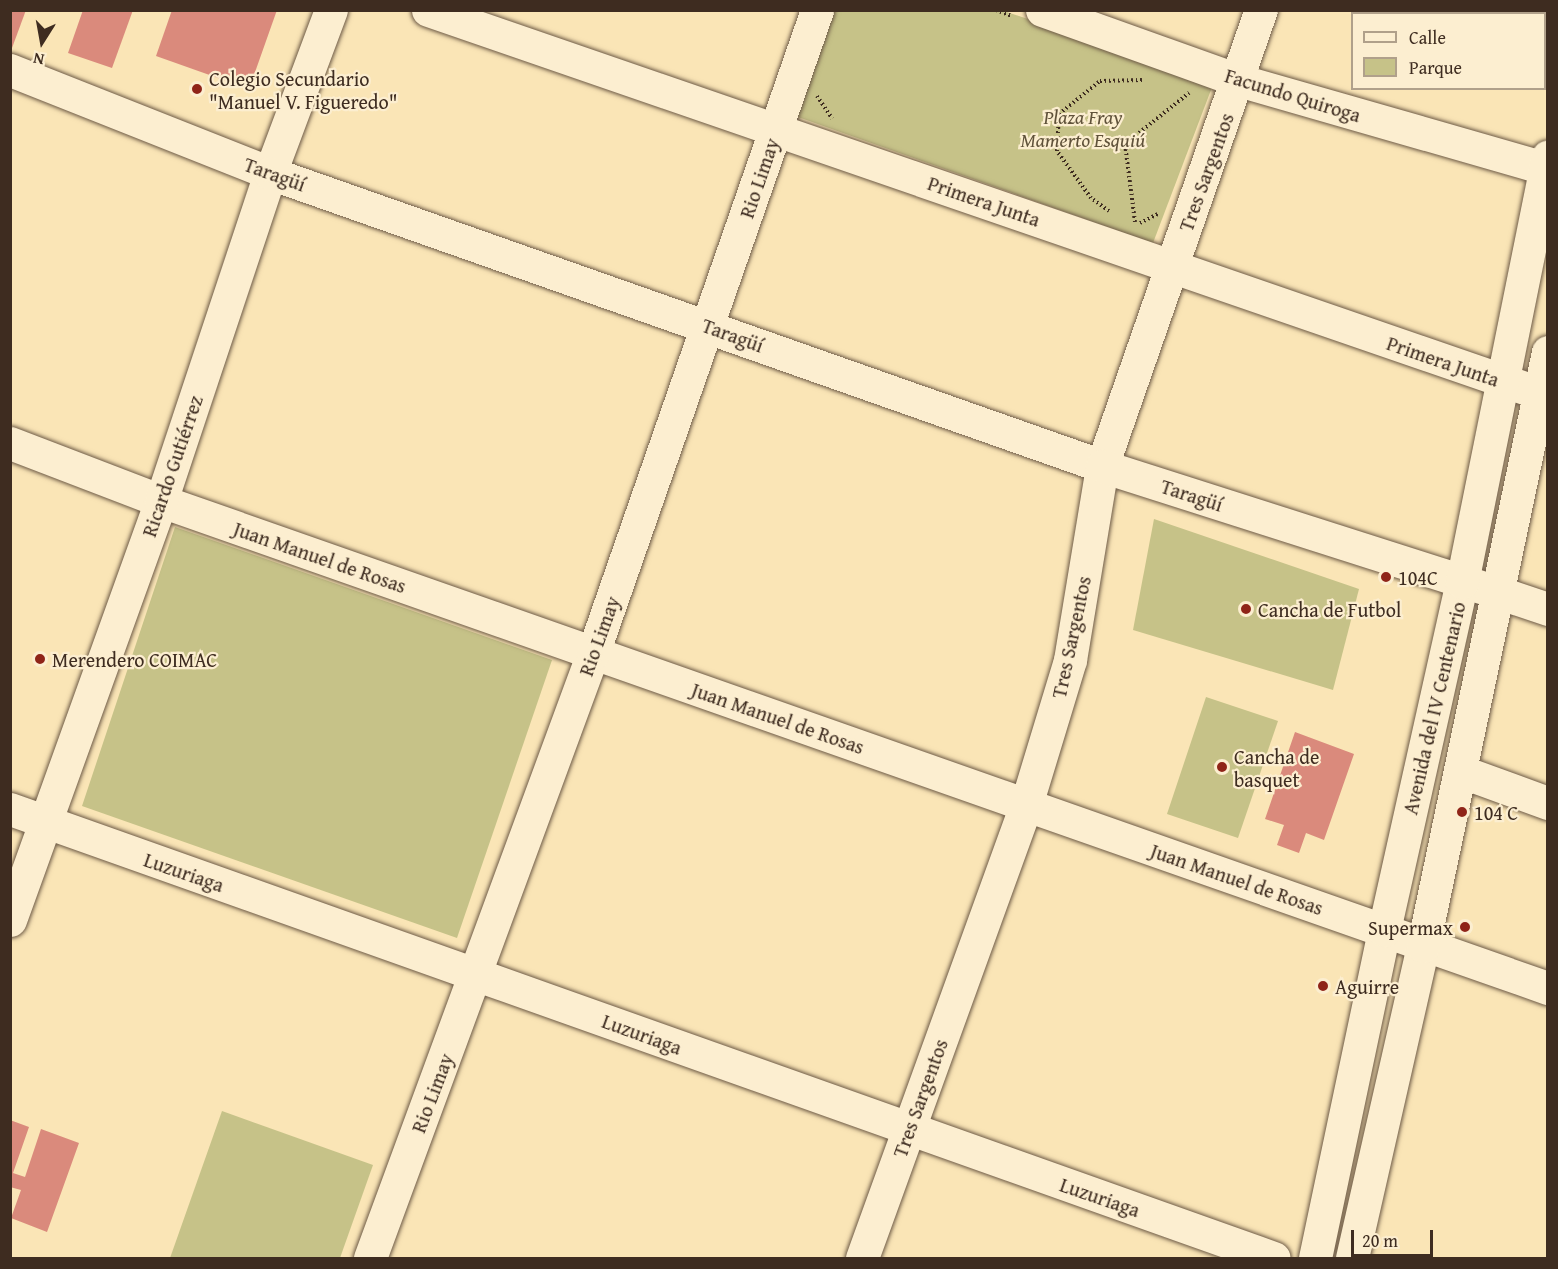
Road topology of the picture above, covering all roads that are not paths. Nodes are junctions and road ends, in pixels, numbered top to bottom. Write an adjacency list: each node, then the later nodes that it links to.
1 (331, 10): 10 (street, Ricardo Gutiérrez)
2 (428, 10): 8 (street, Primera Junta)
3 (818, 10): 8 (street, Rio Limay)
4 (1261, 10): 7 (street, Tres Sargentos)
5 (1030, 14): 7 (street, Facundo Quiroga)
6 (10, 70): 10 (street, Taragüí)
7 (1238, 80): 9 (street, Facundo Quiroga); 11 (street, Tres Sargentos)
8 (776, 131): 11 (street, Primera Junta); 12 (street, Rio Limay)
9 (1547, 165): 14 (street, Avenida del IV Centenario)
10 (270, 173): 12 (street, Taragüí); 18 (street, Ricardo Gutiérrez)
11 (1172, 265): 14 (street, Primera Junta); 17 (street, Tres Sargentos)
12 (708, 326): 17 (street, Taragüí); 22 (street, Rio Limay)
13 (1548, 352): 15 (street, Avenida del IV Centenario)
14 (1501, 382): 15 (street, Primera Junta); 19 (street, Avenida del IV Centenario)
15 (1539, 393): 20 (street, Avenida del IV Centenario)
16 (10, 443): 18 (street, Juan Manuel de Rosas)
17 (1102, 466): 19 (street, Taragüí); 25 (street, Tres Sargentos)
18 (160, 501): 22 (street, Juan Manuel de Rosas); 27 (street, Ricardo Gutiérrez)
19 (1462, 582): 20 (street, Taragüí); 29 (street, Avenida del IV Centenario)
20 (1497, 592): 21 (street); 23 (street, Avenida del IV Centenario)
21 (1548, 609)
22 (593, 653): 25 (street, Juan Manuel de Rosas); 31 (street, Rio Limay)
23 (1460, 771): 24 (street); 30 (street, Avenida del IV Centenario)
24 (1548, 803)
25 (1026, 805): 29 (street, Juan Manuel de Rosas); 33 (street, Tres Sargentos)
26 (10, 809): 27 (street, Luzuriaga)
27 (46, 823): 28 (street, Ricardo Gutiérrez); 31 (street, Luzuriaga)
28 (10, 920)
29 (1384, 930): 30 (street, Juan Manuel de Rosas); 37 (street, Avenida del IV Centenario)
30 (1423, 946): 32 (street, Juan Manuel de Rosas); 38 (street, Avenida del IV Centenario)
31 (477, 975): 33 (street, Luzuriaga); 34 (street, Rio Limay)
32 (1548, 988)
33 (909, 1130): 35 (street, Tres Sargentos); 36 (street, Luzuriaga)
34 (370, 1258)
35 (862, 1258)
36 (1274, 1258)
37 (1315, 1258)
38 (1352, 1258)

